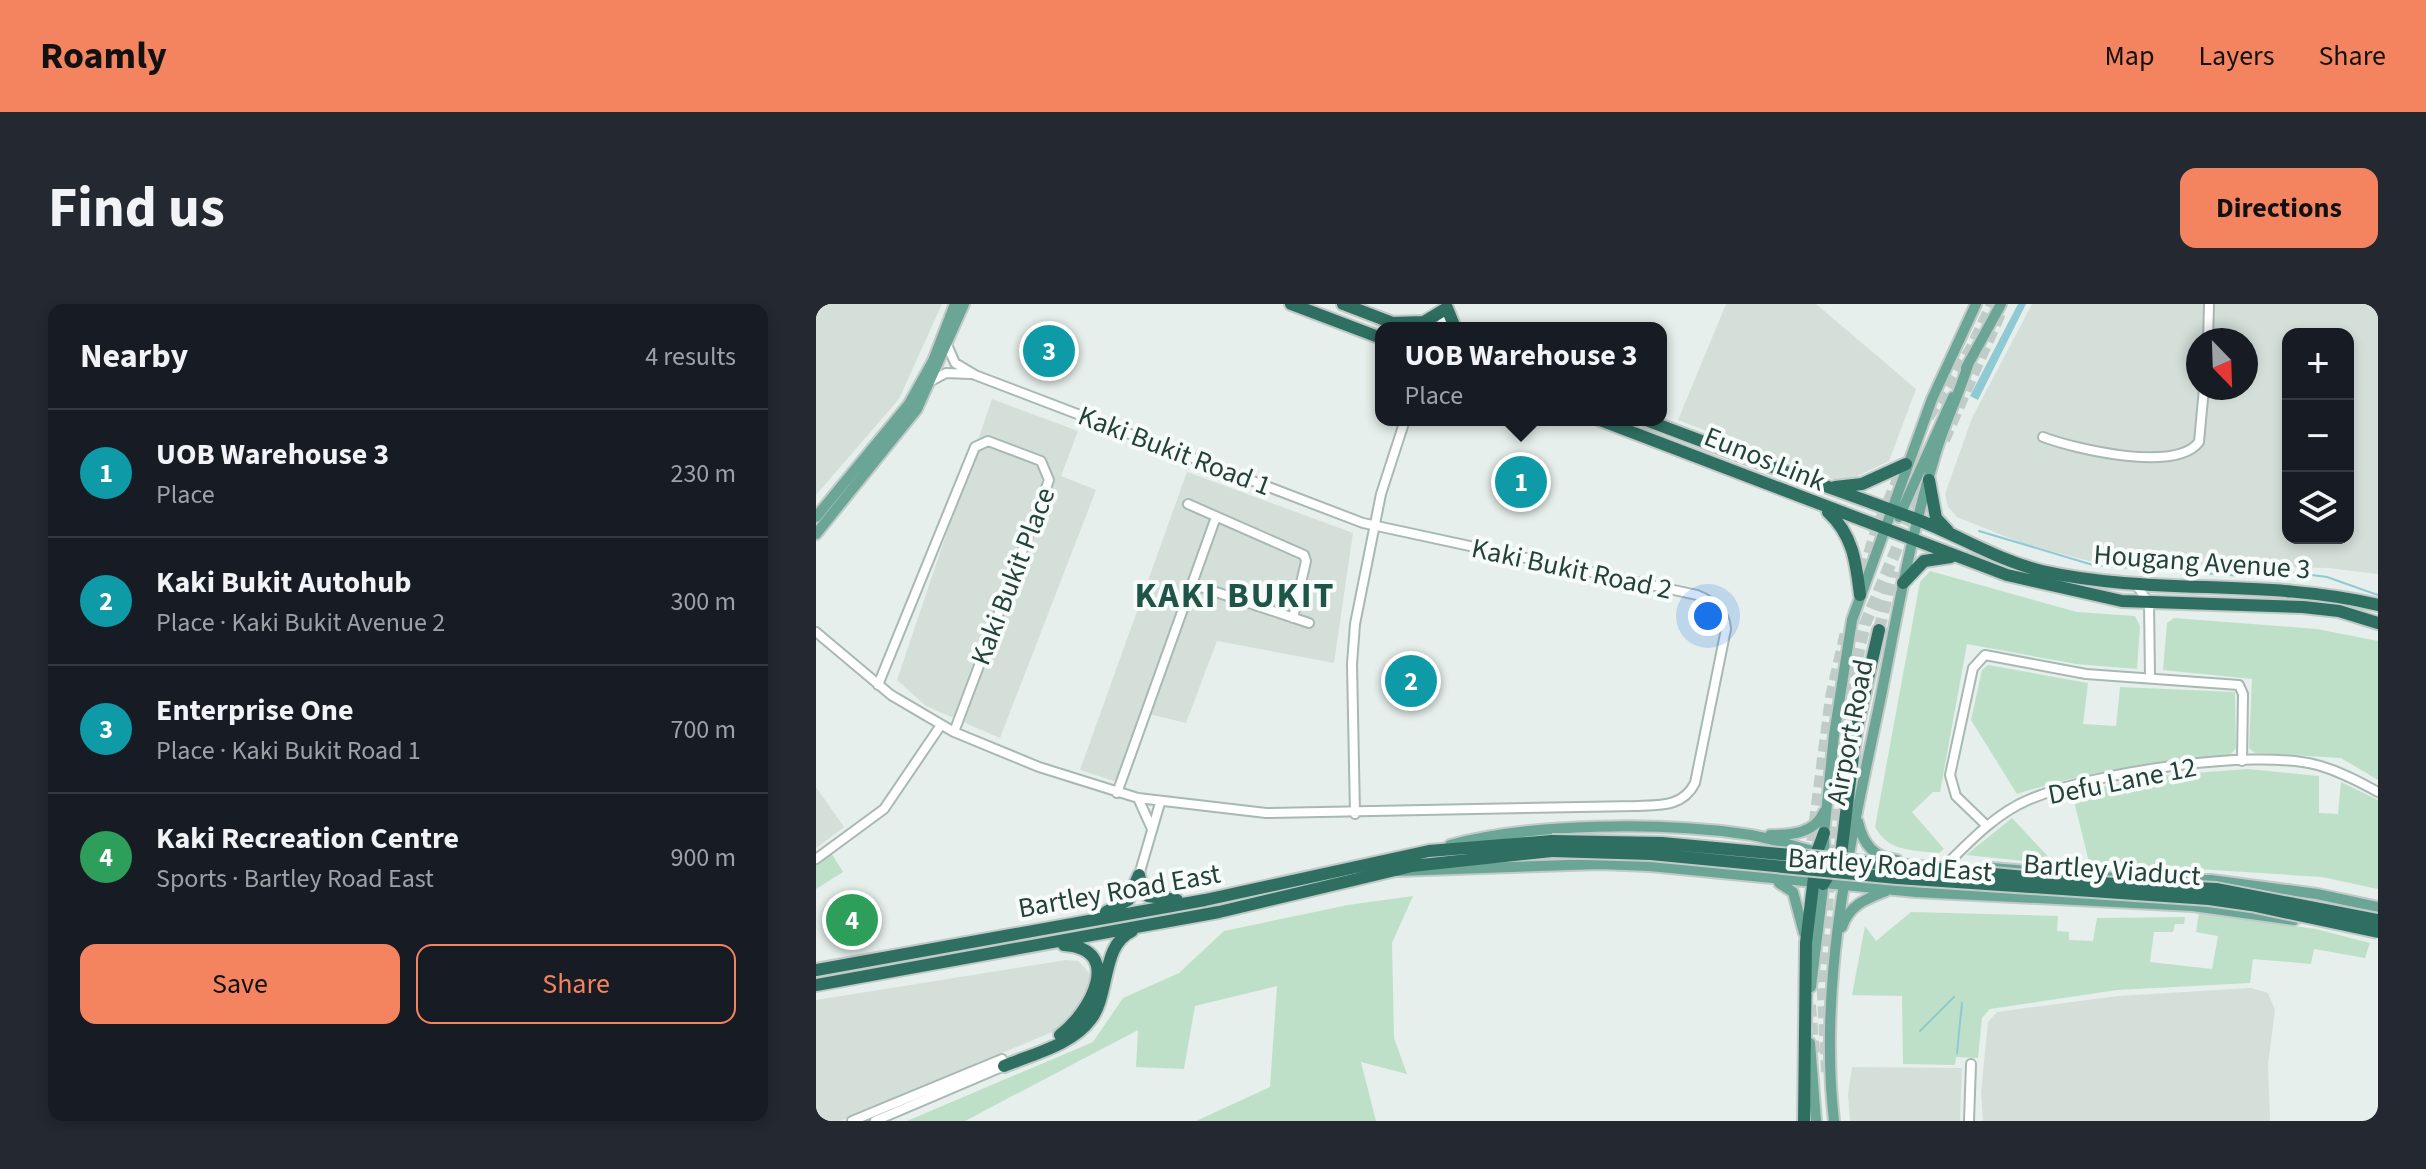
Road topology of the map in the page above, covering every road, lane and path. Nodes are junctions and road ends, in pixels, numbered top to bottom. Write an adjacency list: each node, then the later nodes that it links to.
1 (955, 304): 28 (main road)
2 (964, 304): 13 (main road)
3 (1291, 304): 12 (highway)
4 (1343, 304): 9 (highway)
5 (1976, 304): 22 (main road, Airport Road)
6 (2001, 304): 14 (main road, Airport Road)
7 (2209, 304): 11 (street)
8 (1448, 306): 10 (highway)
9 (1388, 322)
10 (1424, 322)
11 (2208, 328)
12 (1375, 336)
13 (948, 347): 15 (street, Kaki Bukit Road 1); 16 (main road)
14 (1969, 362): 23 (main road, Airport Road); 27 (main road, Airport Road)
15 (975, 375): 16 (street, Kaki Bukit Road 1); 31 (street, Kaki Bukit Road 1)
16 (933, 380): 33 (main road)
17 (2203, 400): 21 (street)
18 (1403, 426): 31 (street)
19 (1615, 426): 26 (highway, Eunos Link)
20 (1662, 426): 24 (highway, Eunos Link)
21 (2043, 437)
22 (1906, 464): 24 (highway); 27 (main road, Airport Road)
23 (1929, 480): 30 (main road, Airport Road); 34 (highway)
24 (1820, 485): 27 (highway, Eunos Link)
25 (1188, 504): 29 (street)
26 (1823, 507): 32 (highway, Eunos Link); 41 (highway)
27 (1896, 512): 30 (highway, Hougang Avenue 3); 32 (main road, Airport Road)
28 (816, 517)
29 (1216, 517): 38 (street); 45 (street)
30 (1917, 520): 34 (highway, Hougang Avenue 3); 35 (main road, Airport Road)
31 (1374, 525): 60 (street); 60 (street, Kaki Bukit Road 2)
32 (1884, 528): 35 (highway, Eunos Link); 41 (main road, Airport Road)
33 (816, 534)
34 (1950, 534): 39 (highway, Hougang Avenue 3)
35 (1912, 540): 36 (highway, Hougang Avenue 3); 37 (main road, Airport Road)
36 (1954, 557): 37 (highway); 42 (highway, Hougang Avenue 3)
37 (1903, 583): 61 (main road, Airport Road)
38 (1192, 584): 45 (street); 56 (street)
39 (2137, 586): 40 (highway, Hougang Avenue 3); 42 (street)
40 (2164, 588): 43 (highway); 44 (highway, Hougang Avenue 3)
41 (1860, 595): 59 (main road, Airport Road)
42 (2149, 603): 43 (highway, Hougang Avenue 3); 50 (street)
43 (2171, 603): 47 (highway, Hougang Avenue 3)
44 (2378, 605)
45 (1293, 618): 46 (street)
46 (1309, 623)
47 (2378, 623)
48 (1879, 630): 69 (highway)
49 (816, 632): 51 (street, Kaki Bukit Road 2)
50 (2150, 677): 54 (street); 62 (street)
51 (878, 685): 52 (street, Kaki Bukit Road 2); 53 (street, Kaki Bukit Place)
52 (941, 725): 53 (street, Kaki Bukit Road 2); 70 (street)
53 (954, 732): 56 (street, Kaki Bukit Road 2)
54 (2242, 761): 55 (street, Defu Lane 12); 62 (street, Defu Lane 12)
55 (2378, 792)
56 (1117, 793): 57 (street, Kaki Bukit Road 2)
57 (1138, 798): 58 (street, Kaki Bukit Road 2); 63 (street)
58 (1160, 803): 60 (street, Kaki Bukit Road 2); 63 (street)
59 (1826, 809): 64 (main road, Airport Road); 65 (main road)
60 (1355, 814)
61 (1857, 816): 69 (main road, Airport Road); 71 (main road, Bartley Road East)
62 (1987, 826): 71 (street, Defu Lane 12)
63 (1152, 830): 74 (street)
64 (1824, 833): 68 (highway)
65 (1748, 834): 67 (main road, Bartley Road East); 68 (main road, Bartley Road East)
66 (1552, 846): 67 (highway, Bartley Road East); 72 (highway, Bartley Road East); 84 (highway, Bartley Viaduct, bridge); 87 (highway, Bartley Viaduct, bridge)
67 (1429, 851): 81 (highway, Bartley Road East)
68 (1821, 853): 69 (main road, Bartley Road East); 76 (highway)
69 (1845, 855): 76 (highway); 77 (main road, Airport Road)
70 (816, 859)
71 (1953, 861): 73 (main road, Bartley Road East)
72 (1397, 871): 75 (main road, Bartley Road East); 86 (highway, Bartley Road East)
73 (2066, 874): 78 (main road, Bartley Road East); 80 (main road)
74 (1139, 875): 81 (highway); 85 (highway)
75 (1770, 879): 76 (main road, Bartley Road East); 88 (main road)
76 (1819, 883): 77 (main road, Bartley Road East); 88 (highway); 98 (main road)
77 (1844, 886): 79 (main road, Bartley Road East); 90 (main road, Airport Road)
78 (2277, 889): 82 (main road, Bartley Road East); 83 (main road)
79 (1888, 890): 80 (main road, Bartley Road East); 90 (main road)
80 (2061, 899): 83 (main road, Bartley Road East)
81 (1205, 900): 85 (highway, Bartley Road East)
82 (2378, 907)
83 (2270, 916): 87 (main road, Bartley Road East)
84 (2378, 920)
85 (1083, 921): 91 (highway, Bartley Road East)
86 (1140, 927): 89 (highway, Bartley Road East); 93 (highway)
87 (2378, 935)
88 (1806, 943): 97 (highway)
89 (1042, 944): 92 (highway, Bartley Road East); 93 (highway)
90 (1836, 945): 99 (main road, Airport Road)
91 (816, 970)
92 (816, 985)
93 (1003, 1063): 95 (street); 96 (street)
94 (1971, 1064): 100 (street)
95 (852, 1121)
96 (875, 1121)
97 (1804, 1121)
98 (1816, 1121)
99 (1834, 1121)
100 (1969, 1121)

